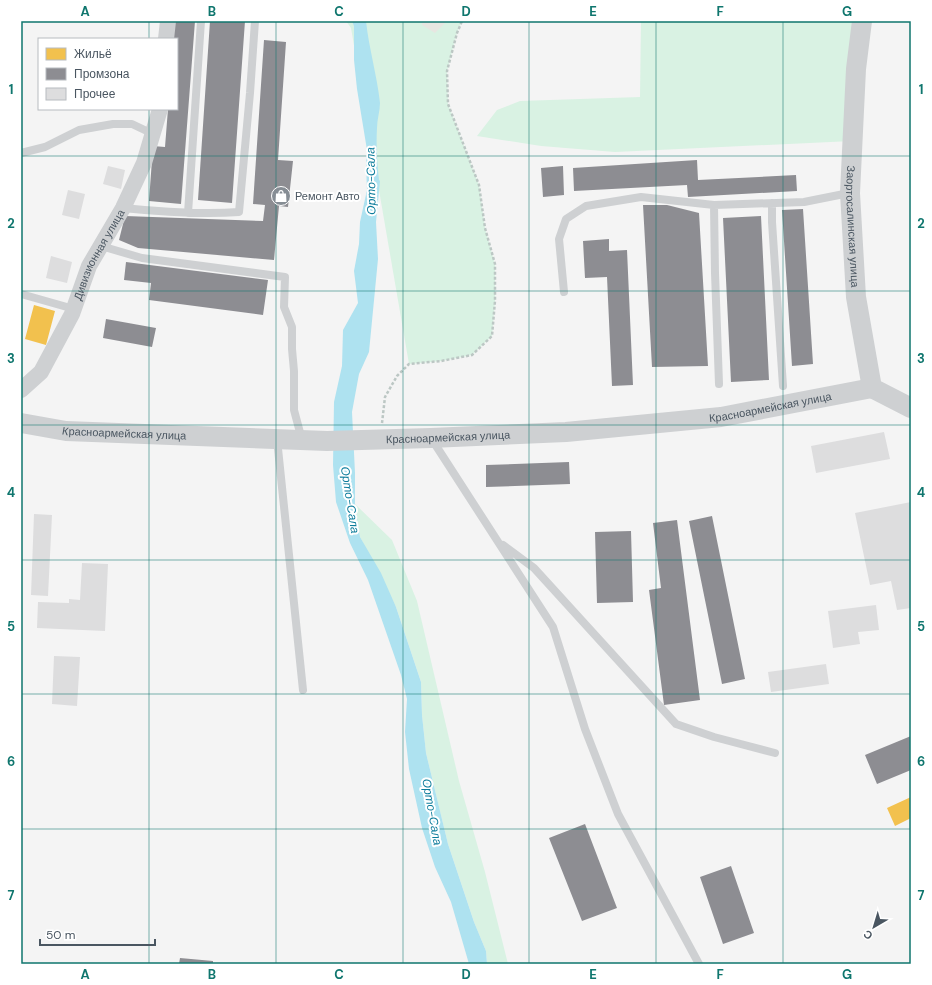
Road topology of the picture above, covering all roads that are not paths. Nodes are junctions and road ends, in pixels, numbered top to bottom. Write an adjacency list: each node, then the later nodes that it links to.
1 (168, 21): 5 (street)
2 (201, 21): 13 (lane)
3 (255, 21): 13 (lane)
4 (862, 21): 9 (street, Заортосалинская улица)
5 (166, 38)
6 (160, 110): 7 (street, Дивизионная улица)
7 (153, 134): 8 (lane); 12 (street, Дивизионная улица)
8 (21, 153)
9 (850, 193): 10 (lane); 20 (street, Заортосалинская улица)
10 (772, 203): 11 (lane); 19 (lane)
11 (714, 205): 15 (lane); 18 (lane)
12 (123, 208): 13 (lane); 14 (street, Дивизионная улица)
13 (188, 213)
14 (101, 246): 17 (street, Дивизионная улица); 26 (lane)
15 (564, 292)
16 (21, 294): 17 (lane)
17 (74, 309): 21 (street, Дивизионная улица)
18 (719, 384)
19 (783, 386)
20 (872, 388): 22 (street); 25 (street, Красноармейская улица)
21 (21, 390)
22 (911, 408)
23 (21, 423): 24 (street, Красноармейская улица)
24 (277, 438): 26 (street, Красноармейская улица); 28 (lane)
25 (431, 438): 26 (street, Красноармейская улица); 27 (lane)
26 (302, 440)
27 (500, 543): 29 (lane); 30 (lane)
28 (303, 690)
29 (775, 753)
30 (699, 964)

